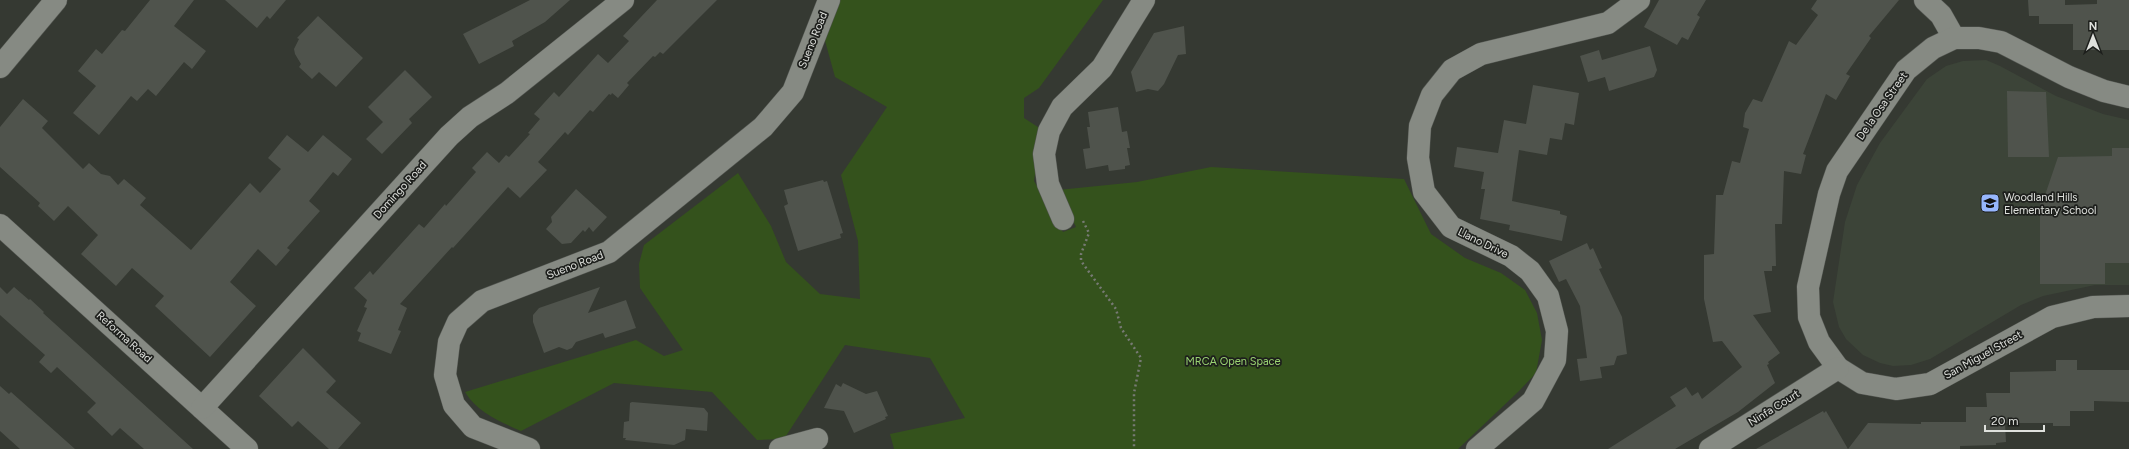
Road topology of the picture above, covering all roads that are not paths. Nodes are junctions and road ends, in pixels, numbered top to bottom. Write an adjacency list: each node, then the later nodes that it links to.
1 (56, 0): 8 (street)
2 (623, 0): 14 (street, Domingo Road)
3 (829, 0): 17 (street, Sueno Road)
4 (1144, 0): 10 (street)
5 (1639, 0): 19 (street, Llano Drive)
6 (1925, 0): 7 (street)
7 (1954, 38): 9 (street, De la Osa Street); 13 (street, De la Osa Street)
8 (0, 67)
9 (2129, 97)
10 (1063, 219)
11 (0, 225): 14 (street, Reforma Road)
12 (2129, 306): 13 (street, San Miguel Street)
13 (1838, 368): 20 (street, Ninfa Court)
14 (202, 408): 16 (street, Reforma Road)
15 (817, 439): 18 (street)
16 (247, 449)
17 (529, 449)
18 (780, 449)
19 (1477, 449)
20 (1710, 449)

